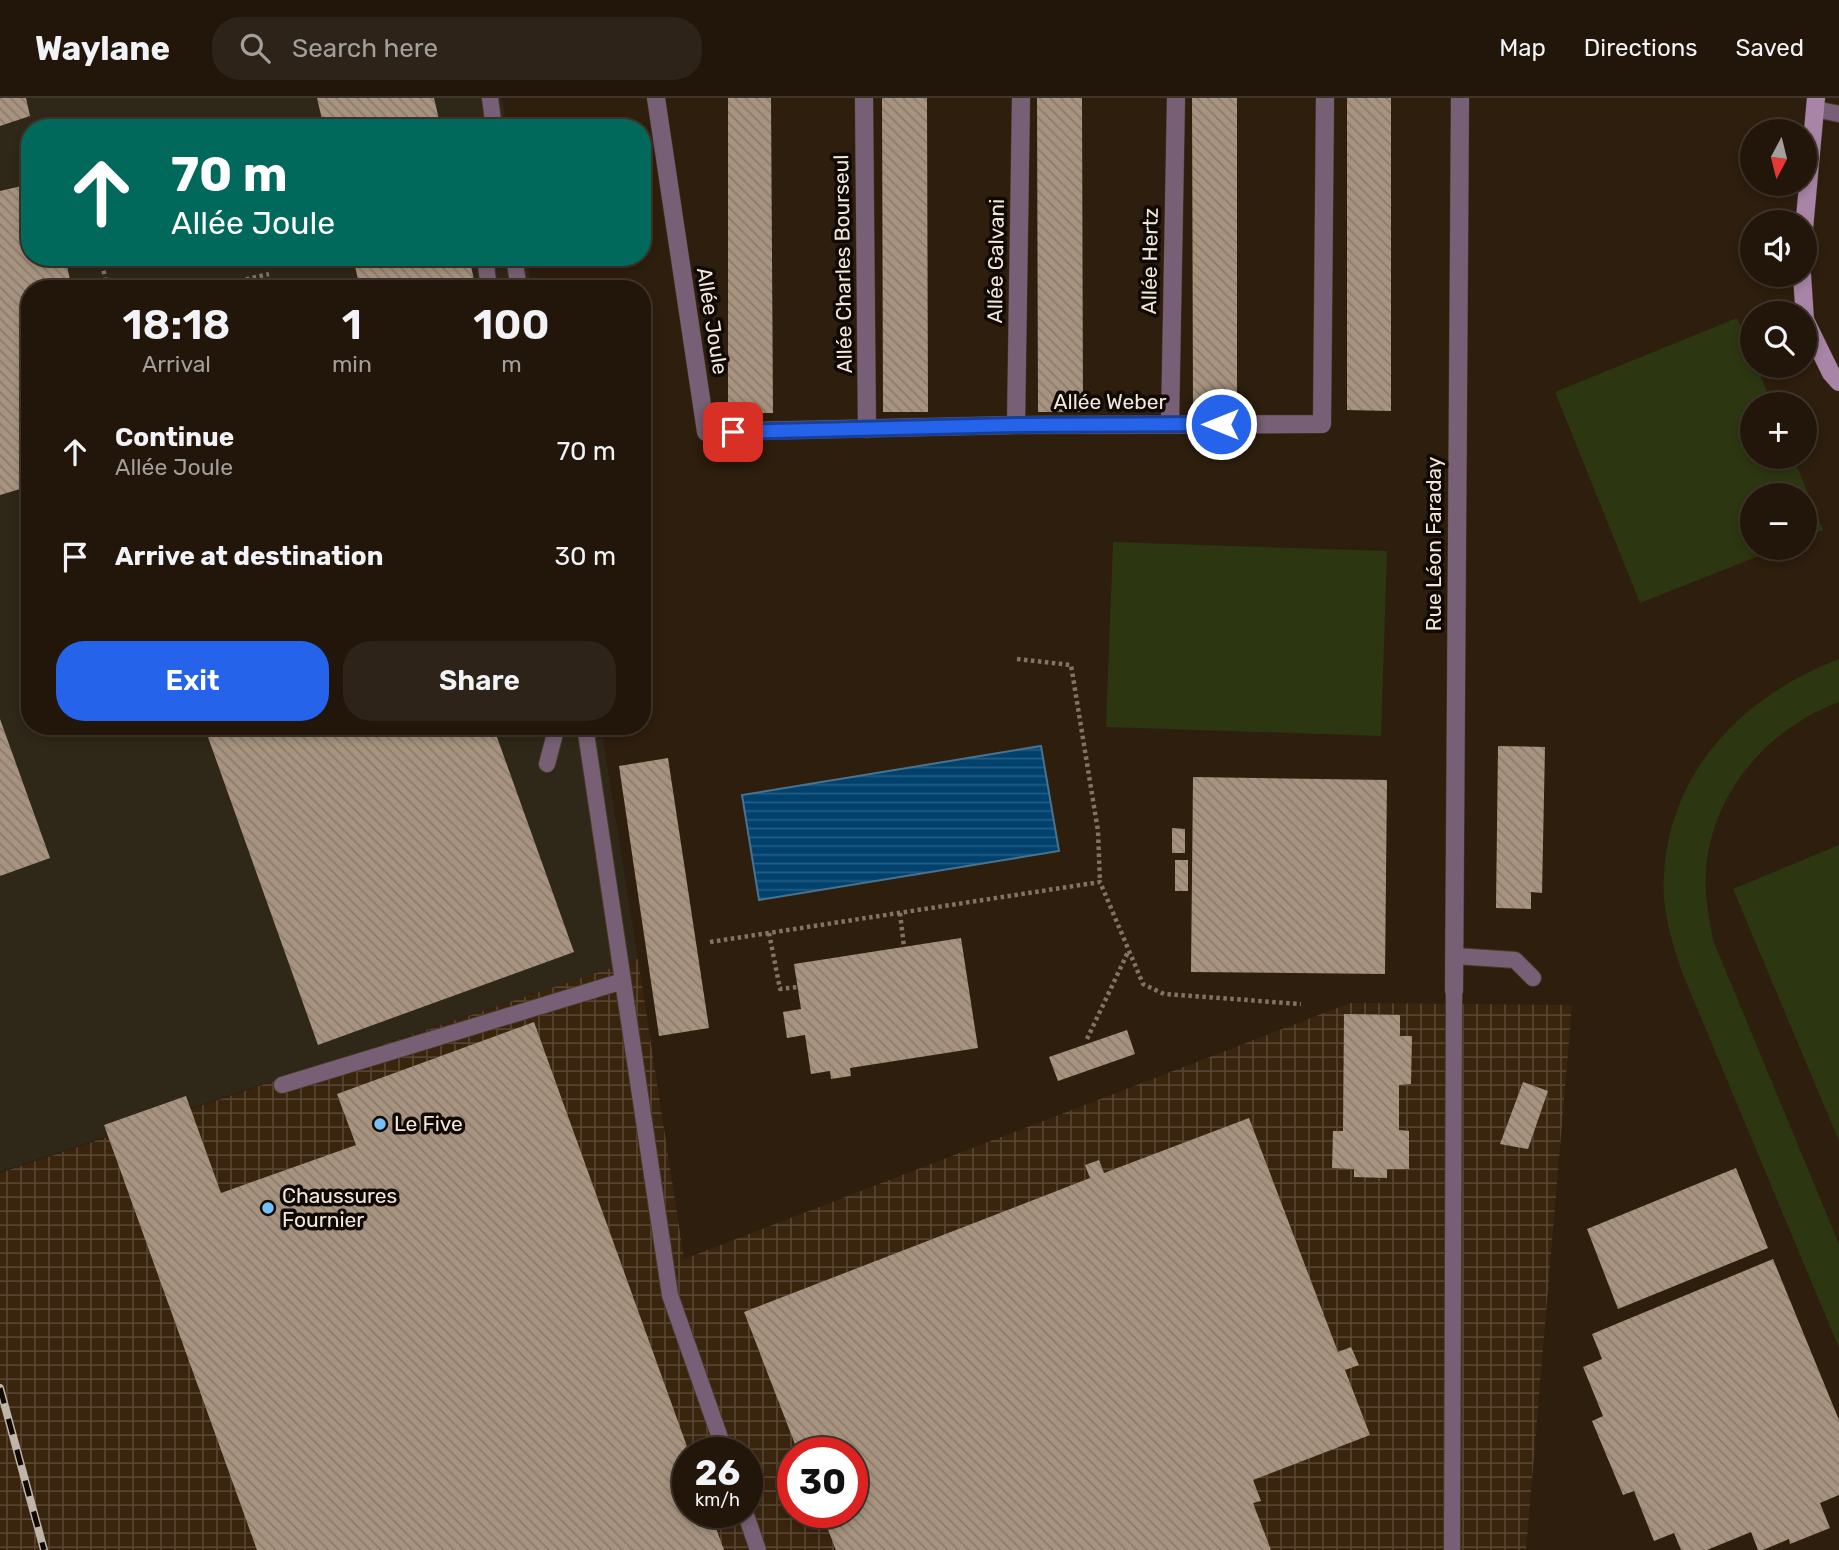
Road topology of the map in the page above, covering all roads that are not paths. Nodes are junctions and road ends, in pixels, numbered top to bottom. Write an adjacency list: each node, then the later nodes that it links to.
1 (656, 98): 14 (street, Allée Joule)
2 (864, 98): 14 (street, Allée Charles Bourseul)
3 (1021, 98): 13 (street, Allée Galvani)
4 (1176, 98): 12 (street, Allée Hertz)
5 (1325, 98): 12 (street, Allée Weber)
6 (1460, 98): 18 (street, Rue Léon Faraday)
7 (1816, 103): 8 (lane); 9 (street)
8 (1839, 114)
9 (1806, 210)
10 (1803, 287): 11 (street)
11 (1839, 382)
12 (1170, 424): 13 (street, Allée Weber)
13 (1016, 425): 14 (street, Allée Weber)
14 (867, 429)
15 (555, 735): 17 (lane)
16 (586, 735): 20 (lane)
17 (547, 764)
18 (1455, 956): 19 (lane); 21 (street, Rue Léon Faraday)
19 (1533, 978)
20 (623, 981): 22 (lane); 23 (lane)
21 (1454, 991): 26 (lane)
22 (282, 1085)
23 (720, 1437)
24 (750, 1528): 25 (lane)
25 (758, 1550)
26 (1452, 1550)

